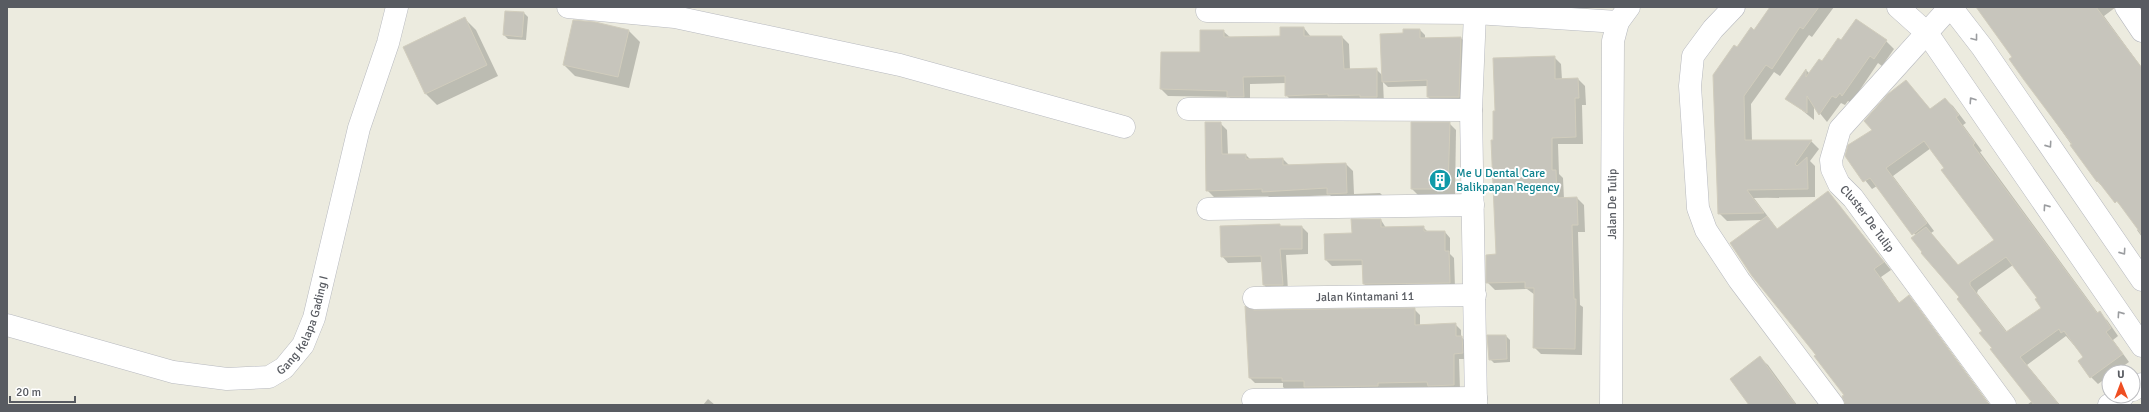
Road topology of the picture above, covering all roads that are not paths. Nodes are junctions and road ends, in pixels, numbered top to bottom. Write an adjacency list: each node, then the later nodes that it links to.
1 (397, 7): 20 (street, Gang Kelapa Gading I)
2 (568, 7): 14 (street)
3 (1734, 7): 25 (street)
4 (1898, 7): 11 (street)
5 (1950, 7): 11 (street, Cluster De Tulip); 17 (street, Cluster De Tulip, one-way to 17)
6 (2126, 7): 10 (street)
7 (1207, 11): 9 (street)
8 (1623, 12): 9 (street); 24 (street, Jalan De Tulip)
9 (1475, 13): 13 (street)
10 (2142, 31)
11 (1927, 33): 21 (street, one-way to 11); 26 (street, Cluster De Tulip)
12 (1188, 109): 13 (street)
13 (1471, 110): 15 (street)
14 (1124, 127)
15 (1473, 205): 16 (street); 18 (street)
16 (1208, 209)
17 (2142, 280)
18 (1475, 295): 19 (street, Jalan Kintamani 11); 23 (street)
19 (1254, 298)
20 (7, 325)
21 (2142, 346)
22 (1252, 400): 23 (street)
23 (1476, 402)
24 (1611, 405)
25 (1833, 405)
26 (2005, 405)

